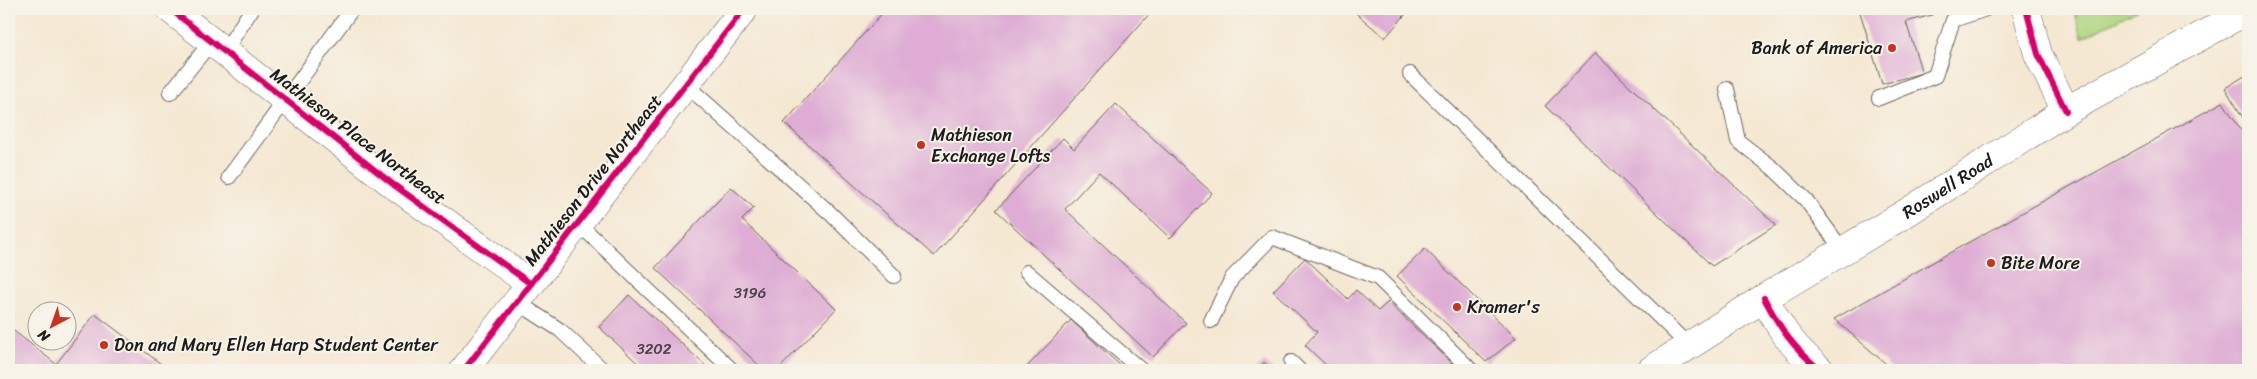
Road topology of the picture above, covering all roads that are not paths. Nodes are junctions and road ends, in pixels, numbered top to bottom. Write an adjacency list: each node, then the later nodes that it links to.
1 (170, 9): 8 (street, Mathieson Place Northeast)
2 (252, 9): 8 (lane)
3 (352, 9): 14 (lane)
4 (744, 9): 10 (street, Mathieson Drive Northeast)
5 (1986, 9): 13 (lane)
6 (2026, 9): 15 (street)
7 (2248, 10): 15 (street, Roswell Road)
8 (217, 47): 12 (lane); 14 (street, Mathieson Place Northeast)
9 (1410, 74): 24 (lane)
10 (686, 85): 17 (street, Mathieson Drive Northeast); 20 (lane)
11 (1727, 88): 18 (lane)
12 (170, 93)
13 (1879, 98)
14 (285, 100): 16 (lane); 21 (street, Mathieson Place Northeast)
15 (2066, 111): 18 (street, Roswell Road)
16 (229, 177)
17 (578, 223): 21 (street, Mathieson Drive Northeast); 27 (lane)
18 (1843, 251): 22 (street, Roswell Road)
19 (1027, 272): 28 (lane)
20 (894, 276)
21 (524, 293): 25 (street, Mathieson Drive Northeast); 26 (lane)
22 (1764, 298): 24 (street, Roswell Road); 31 (street)
23 (1211, 321): 29 (lane)
24 (1689, 346): 30 (street, Roswell Road)
25 (464, 370)
26 (603, 370)
27 (732, 370)
28 (1141, 370)
29 (1471, 370)
30 (1651, 370)
31 (1820, 370)

